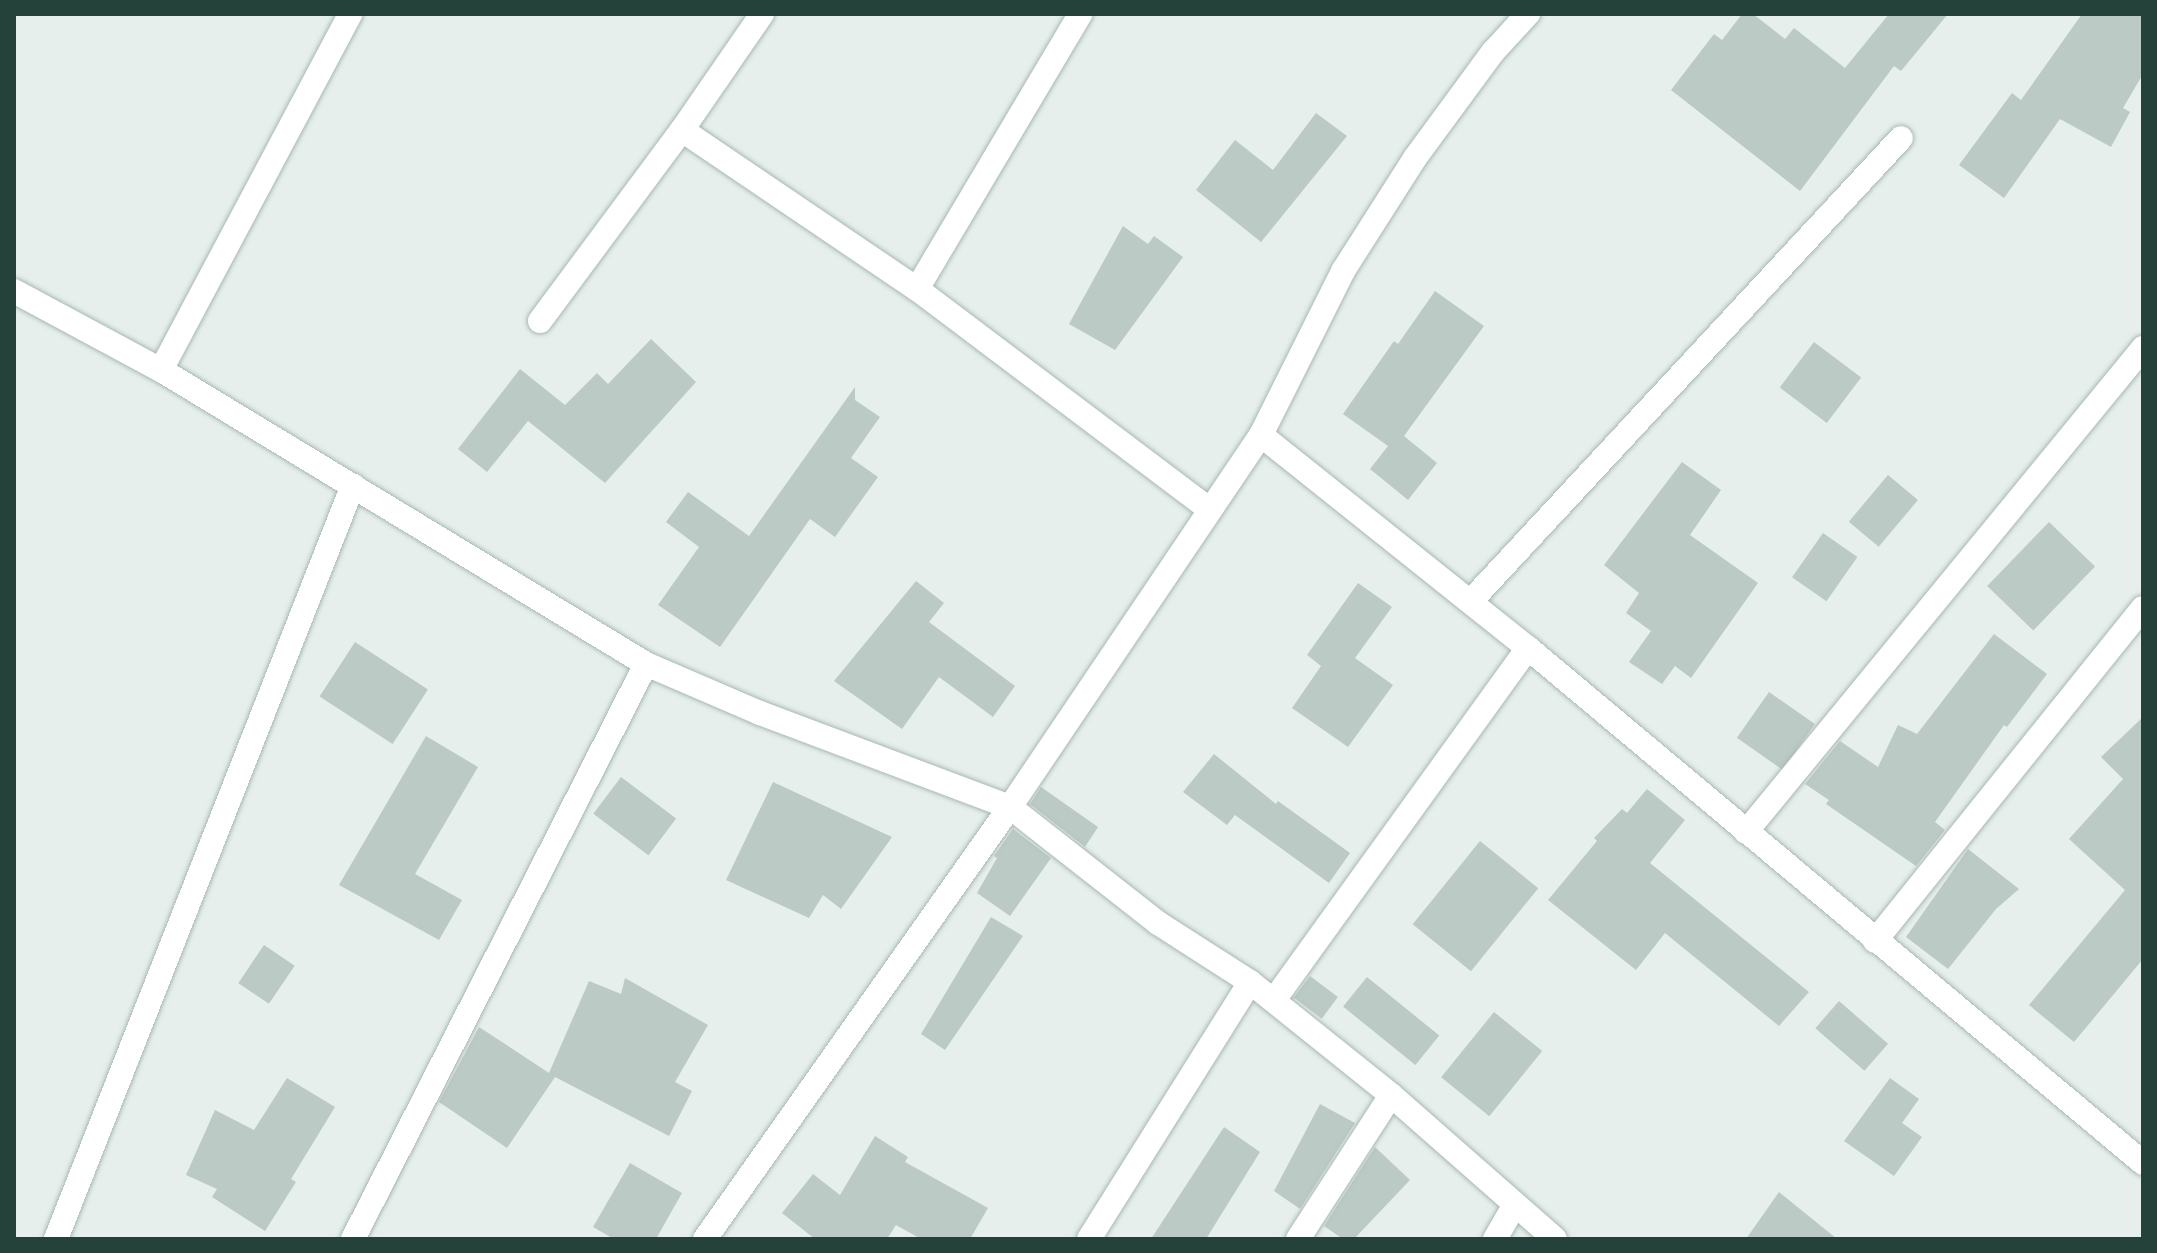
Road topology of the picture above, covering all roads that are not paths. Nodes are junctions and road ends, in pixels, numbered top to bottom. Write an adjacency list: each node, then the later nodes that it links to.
1 (350, 14): 11 (street)
2 (762, 14): 5 (street)
3 (1080, 14): 7 (street)
4 (1528, 14): 12 (street)
5 (682, 130): 7 (street); 9 (street)
6 (1901, 138): 15 (street)
7 (917, 289): 14 (street)
8 (14, 291): 11 (street)
9 (540, 321)
10 (2143, 348): 20 (street)
11 (161, 370): 13 (street)
12 (1261, 435): 14 (street); 15 (street)
13 (353, 485): 18 (street); 28 (street)
14 (1209, 509): 19 (street)
15 (1470, 602): 17 (street)
16 (2143, 608): 21 (street)
17 (1528, 648): 20 (street); 23 (street)
18 (646, 664): 19 (street); 29 (street)
19 (1010, 807): 22 (street); 27 (street)
20 (1746, 832): 21 (street)
21 (1875, 941): 25 (street)
22 (1250, 982): 23 (street); 30 (street)
23 (1274, 1000): 24 (street)
24 (1391, 1095): 26 (street); 31 (street)
25 (2143, 1163)
26 (1515, 1205): 32 (street); 33 (street)
27 (719, 1235)
28 (56, 1239)
29 (353, 1239)
30 (1089, 1239)
31 (1298, 1239)
32 (1495, 1239)
33 (1555, 1239)

